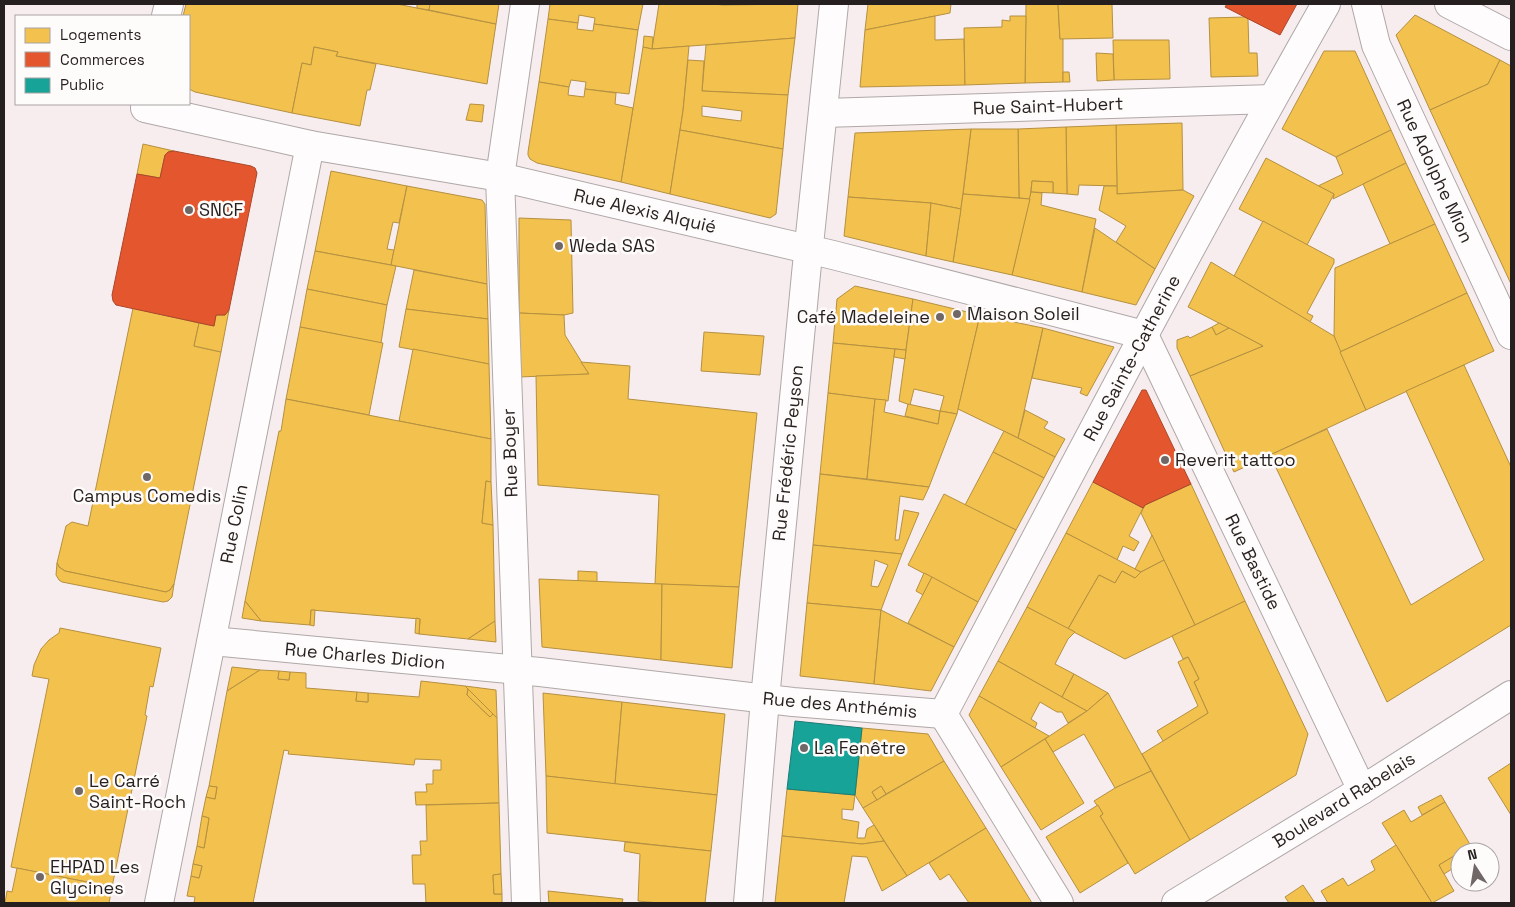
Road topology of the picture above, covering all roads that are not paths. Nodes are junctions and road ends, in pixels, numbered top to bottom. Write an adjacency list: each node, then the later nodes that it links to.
1 (525, 4): 11 (street, Rue Boyer)
2 (834, 4): 9 (street, Rue Frédéric Peyson)
3 (1326, 4): 7 (street, Rue Sainte-Catherine)
4 (1366, 4): 14 (street, Rue Adolphe Mion)
5 (1449, 4): 6 (street)
6 (1511, 36)
7 (1272, 99): 9 (street, Rue Saint-Hubert); 13 (street, Rue Sainte-Catherine)
8 (146, 105): 10 (street, Rue Alexis Alquié)
9 (824, 113): 12 (street, Rue Frédéric Peyson)
10 (310, 145): 11 (street, Rue Alexis Alquié); 15 (street, Rue Colin)
11 (500, 178): 12 (street, Rue Alexis Alquié); 16 (street, Rue Boyer)
12 (808, 249): 13 (street, Rue Alexis Alquié); 18 (street, Rue Frédéric Peyson)
13 (1144, 335): 19 (street, Rue Sainte-Catherine); 20 (street, Rue Bastide)
14 (1511, 335)
15 (212, 641): 16 (street, Rue Charles Didion); 21 (street, Rue Colin)
16 (517, 670): 18 (street, Rue des Anthémis); 22 (street, Rue Boyer)
17 (1511, 695): 20 (street, Boulevard Rabelais)
18 (764, 699): 19 (street, Rue des Anthémis); 23 (street, Rue Frédéric Peyson)
19 (943, 714): 24 (street, Rue des Anthémis)
20 (1362, 790): 25 (street, Boulevard Rabelais)
21 (159, 903)
22 (526, 903)
23 (748, 903)
24 (1059, 903)
25 (1176, 903)

